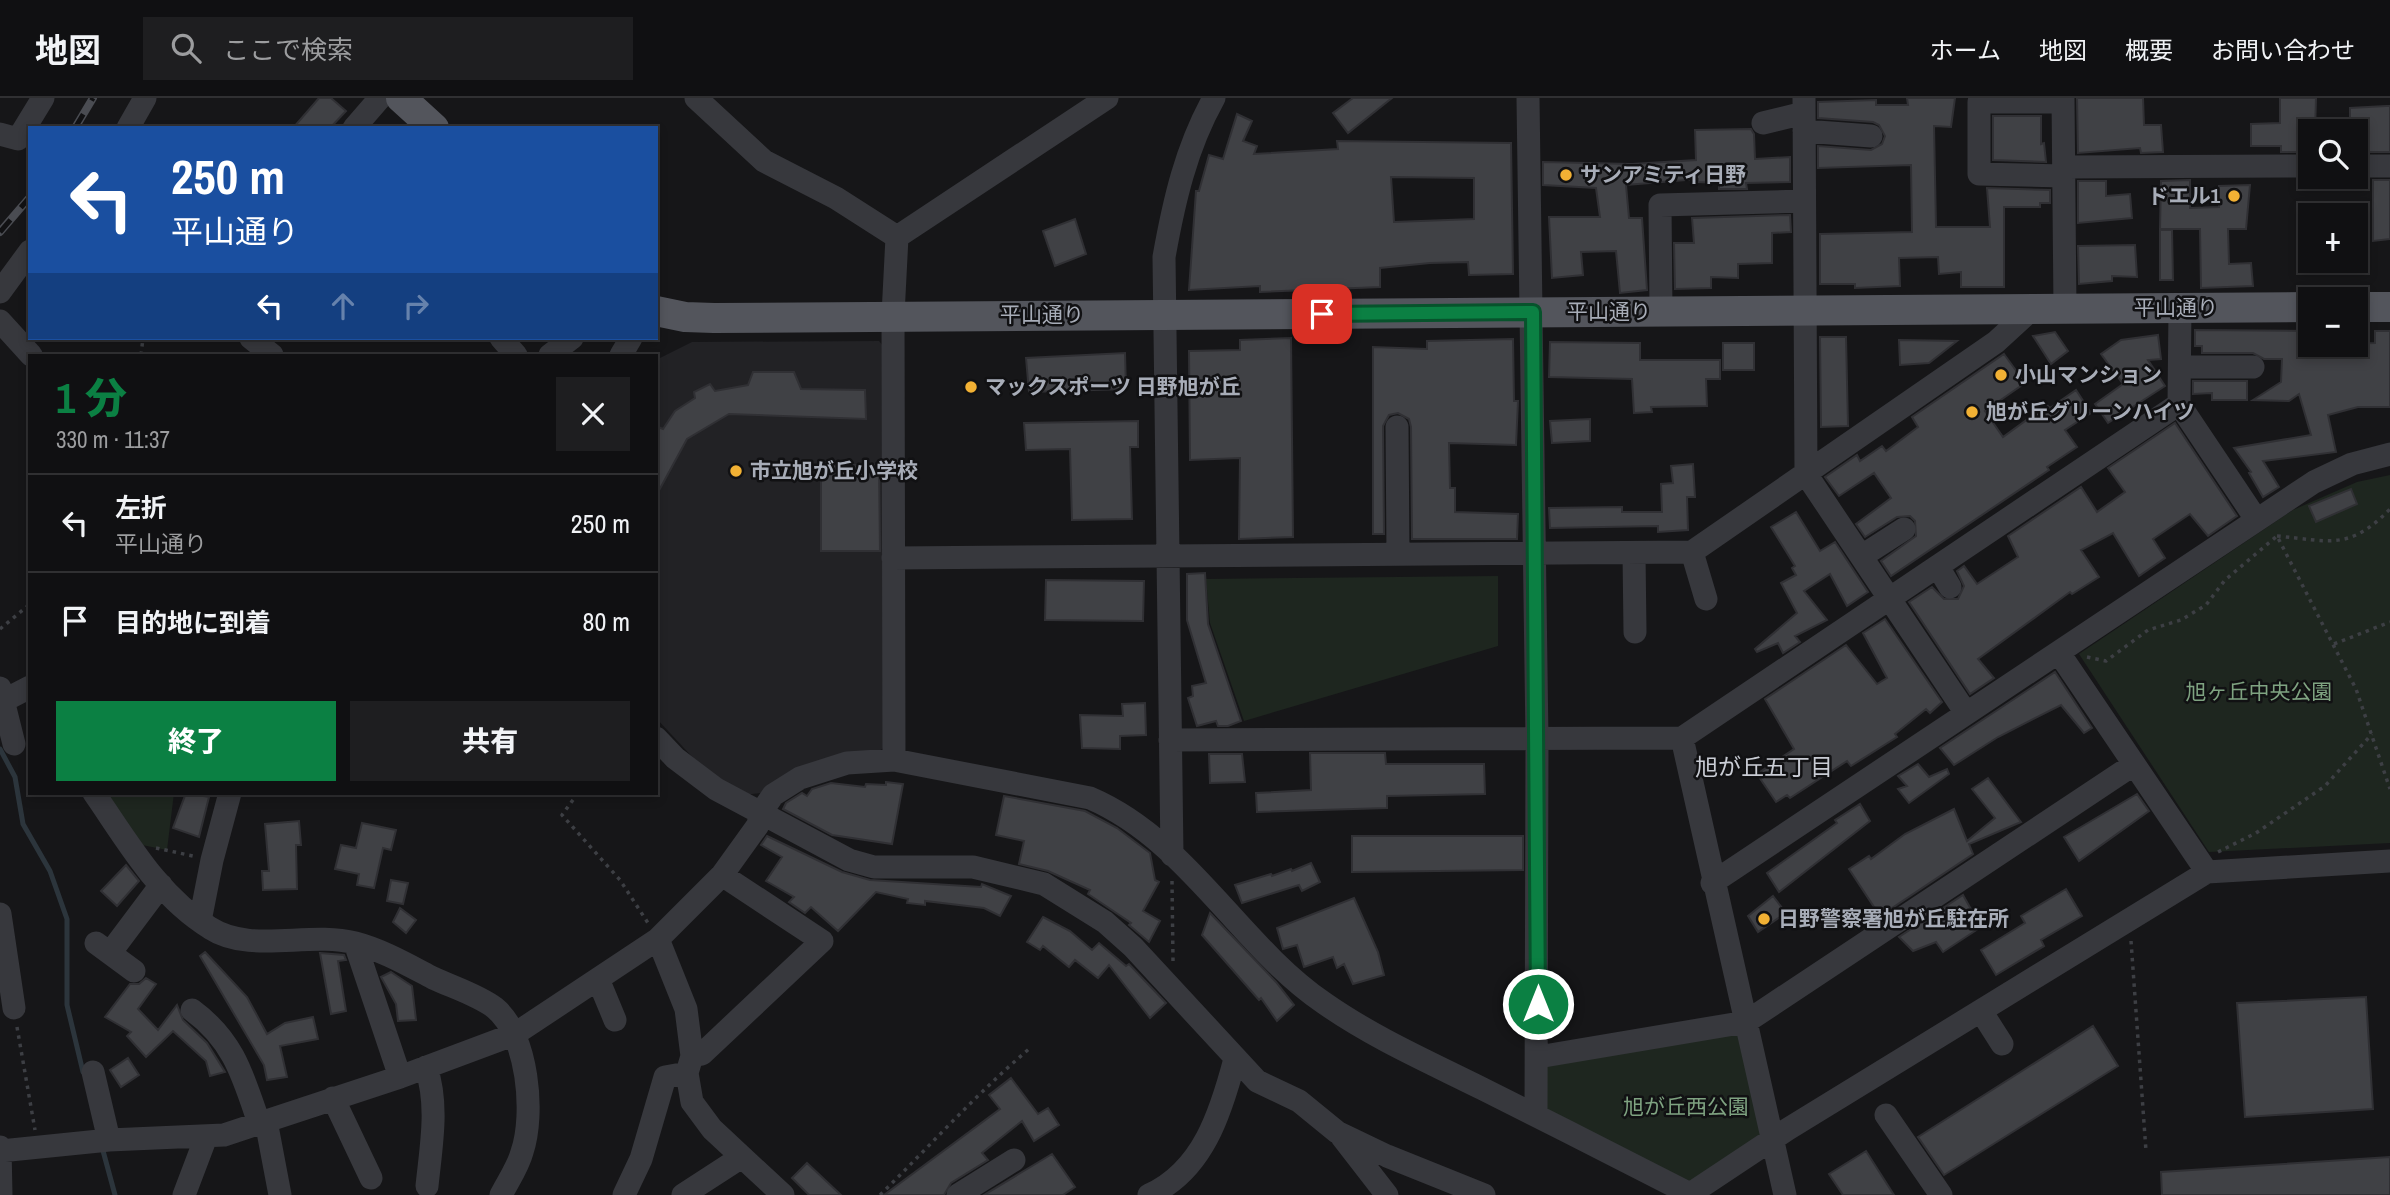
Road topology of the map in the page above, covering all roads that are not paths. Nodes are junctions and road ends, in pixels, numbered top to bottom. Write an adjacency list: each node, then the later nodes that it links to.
1 (43, 98): 15 (street)
2 (145, 98): 12 (street)
3 (380, 98): 13 (street)
4 (401, 98): 14 (main road)
5 (1214, 98): 35 (street)
6 (1532, 99): 34 (street)
7 (2063, 100): 20 (street); 20 (street)
8 (706, 101): 22 (street)
9 (1091, 102): 22 (street)
10 (1804, 114): 11 (street); 16 (street); 21 (street)
11 (1763, 123)
12 (129, 126)
13 (356, 126)
14 (432, 126)
15 (9, 136)
16 (1871, 136)
17 (2298, 166): 20 (street)
18 (2368, 166): 19 (street)
19 (2390, 166)
20 (2064, 172): 30 (street)
21 (1803, 201): 32 (street); 33 (street)
22 (897, 237): 36 (street)
23 (28, 254): 24 (street)
24 (0, 292)
25 (2298, 307): 28 (main road, 平山通り)
26 (2368, 307): 27 (main road)
27 (2390, 307)
28 (2180, 308): 30 (main road, 平山通り); 45 (street)
29 (2032, 309): 30 (main road, 平山通り); 33 (main road, 平山通り); 50 (street)
30 (2065, 309)
31 (658, 311): 36 (main road, 平山通り)
32 (1661, 311): 33 (main road, 平山通り); 34 (main road, 平山通り)
33 (1805, 311): 50 (street)
34 (1533, 312): 35 (main road, 平山通り); 54 (street)
35 (1164, 315): 36 (main road, 平山通り); 57 (street)
36 (893, 316): 59 (street)
37 (0, 321): 41 (street)
38 (253, 340): 42 (street)
39 (502, 340): 43 (street)
40 (569, 340): 44 (street)
41 (31, 354)
42 (271, 354)
43 (515, 354)
44 (551, 354)
45 (2181, 367): 46 (street); 47 (street)
46 (2253, 368)
47 (2179, 404): 51 (street); 60 (street)
48 (1397, 427): 56 (street)
49 (2390, 454): 51 (street)
50 (1807, 474): 53 (street); 58 (street)
51 (2256, 519): 65 (street)
52 (1904, 529): 58 (street)
53 (1692, 552): 55 (street); 63 (street)
54 (1534, 553): 55 (street); 56 (street); 72 (street)
55 (1634, 553): 64 (street)
56 (1398, 554): 57 (street)
57 (1168, 555): 59 (street); 71 (street)
58 (1862, 555): 62 (street)
59 (893, 558): 74 (street)
60 (1937, 567): 61 (street); 62 (street)
61 (1950, 587)
62 (1890, 598): 68 (street); 69 (street)
63 (1706, 599)
64 (1635, 632)
65 (2059, 653): 68 (street); 75 (street)
66 (28, 687): 67 (street)
67 (1, 694): 73 (street)
68 (1966, 713): 83 (street)
69 (1682, 738): 72 (street); 83 (street)
70 (658, 740): 78 (street)
71 (1170, 740): 72 (street); 79 (street)
72 (1537, 740): 98 (street)
73 (15, 746)
74 (894, 760): 78 (street); 79 (street)
75 (2133, 765): 81 (street); 95 (street)
76 (95, 795): 84 (street)
77 (229, 795): 86 (street)
78 (760, 814): 82 (street); 99 (street)
79 (1172, 855): 105 (street)
80 (2390, 861): 81 (street)
81 (2207, 872): 93 (street)
82 (722, 875): 87 (street); 100 (street)
83 (1712, 883): 95 (street)
84 (160, 885): 86 (street); 89 (street)
85 (0, 914): 91 (street)
86 (200, 921): 88 (street)
87 (658, 939): 90 (street); 100 (street)
88 (355, 943): 96 (street); 103 (street)
89 (134, 971)
90 (597, 979): 94 (street); 96 (street)
91 (14, 1008)
92 (192, 1010): 107 (street)
93 (1981, 1011): 97 (street); 111 (street)
94 (615, 1020)
95 (1746, 1022): 98 (street); 111 (street)
96 (514, 1034): 101 (street); 120 (street)
97 (2001, 1044)
98 (1538, 1057): 105 (street)
99 (1235, 1059): 108 (street); 125 (street)
100 (690, 1065): 113 (street); 121 (street)
101 (426, 1067): 103 (street); 116 (street)
102 (93, 1072): 110 (street)
103 (400, 1077): 104 (street)
104 (333, 1098): 107 (street); 115 (street)
105 (1536, 1115): 128 (street)
106 (1886, 1115): 130 (street)
107 (262, 1122): 109 (street); 119 (street)
108 (1337, 1132): 126 (street); 127 (street)
109 (206, 1137): 110 (street); 118 (street)
110 (109, 1140): 112 (street)
111 (1772, 1140): 128 (street); 129 (street)
112 (0, 1150): 117 (street)
113 (740, 1157): 122 (street); 123 (street)
114 (1014, 1160): 124 (street)
115 (371, 1178)
116 (426, 1186)
117 (1, 1195)
118 (184, 1195)
119 (280, 1195)
120 (501, 1195)
121 (624, 1195)
122 (683, 1195)
123 (783, 1195)
124 (958, 1195)
125 (1149, 1195)
126 (1387, 1195)
127 (1484, 1195)
128 (1691, 1195)
129 (1785, 1195)
130 (1941, 1195)

